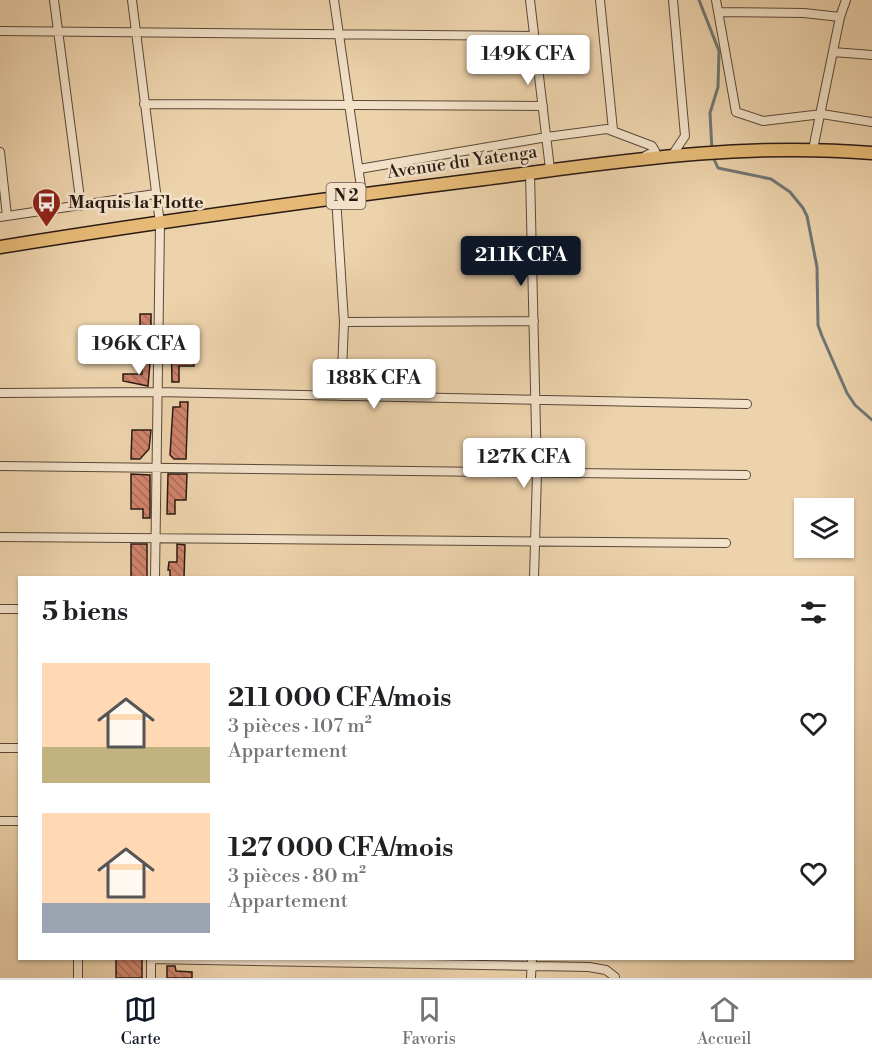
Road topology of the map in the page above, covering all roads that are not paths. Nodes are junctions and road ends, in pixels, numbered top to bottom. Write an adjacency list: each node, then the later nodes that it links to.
1 (54, 0): 12 (street)
2 (132, 0): 13 (street)
3 (334, 0): 14 (street)
4 (530, 0): 15 (street)
5 (600, 0): 23 (street)
6 (673, 0): 28 (street)
7 (716, 0): 9 (street)
8 (846, 0): 10 (street)
9 (719, 12): 10 (street); 21 (street)
10 (840, 17): 16 (street)
11 (0, 31): 12 (street)
12 (57, 31): 13 (street); 37 (street)
13 (136, 31): 14 (street); 18 (street)
14 (339, 34): 15 (street); 19 (street)
15 (534, 36): 20 (street)
16 (834, 52): 17 (street); 21 (street)
17 (872, 55)
18 (144, 104): 19 (street); 34 (street)
19 (351, 105): 20 (street); 30 (street)
20 (543, 106): 24 (street)
21 (822, 114): 22 (street); 25 (street)
22 (872, 122)
23 (614, 130): 24 (street); 29 (street)
24 (547, 137): 30 (street); 31 (street)
25 (813, 149): 27 (main road, N 2); 28 (main road, Avenue du Yatenga / N 2)
26 (0, 152): 32 (street)
27 (872, 153)
28 (673, 154): 29 (main road, Avenue du Yatenga / N 2)
29 (644, 157): 31 (main road, Avenue du Yatenga / N 2)
30 (359, 169): 35 (street)
31 (550, 169): 33 (main road, Avenue du Yatenga / N 2)
32 (1, 172): 38 (street)
33 (530, 173): 35 (main road, Avenue du Yatenga / N 2); 41 (street)
34 (155, 194): 37 (street); 39 (street)
35 (362, 194): 36 (main road, Avenue du Yatenga / N 2)
36 (336, 197): 39 (main road, Avenue du Yatenga / N 2); 42 (street)
37 (81, 206): 38 (street)
38 (3, 217)
39 (160, 224): 40 (main road, Avenue du Yatenga / N 2); 43 (street)
40 (0, 247)
41 (534, 321): 42 (street); 46 (street)
42 (344, 322): 45 (street)
43 (157, 392): 44 (street); 45 (street); 49 (street)
44 (0, 393)
45 (341, 396): 46 (street)
46 (536, 400): 47 (street); 50 (street)
47 (747, 404)
48 (0, 466): 49 (street)
49 (156, 468): 50 (street); 53 (street)
50 (537, 473): 51 (street); 54 (street)
51 (746, 475)
52 (0, 537): 53 (street)
53 (156, 537): 54 (street); 56 (street)
54 (535, 541): 55 (street); 57 (street)
55 (726, 543)
56 (155, 576)
57 (534, 576)
58 (0, 609): 59 (street)
59 (18, 609)
60 (0, 748): 61 (street)
61 (18, 748)
62 (0, 821): 63 (street)
63 (18, 821)
64 (78, 960): 69 (street)
65 (151, 960): 70 (street)
66 (278, 960): 67 (street)
67 (532, 962): 68 (street); 71 (street)
68 (615, 977)
69 (78, 978)
70 (151, 978)
71 (531, 978)

